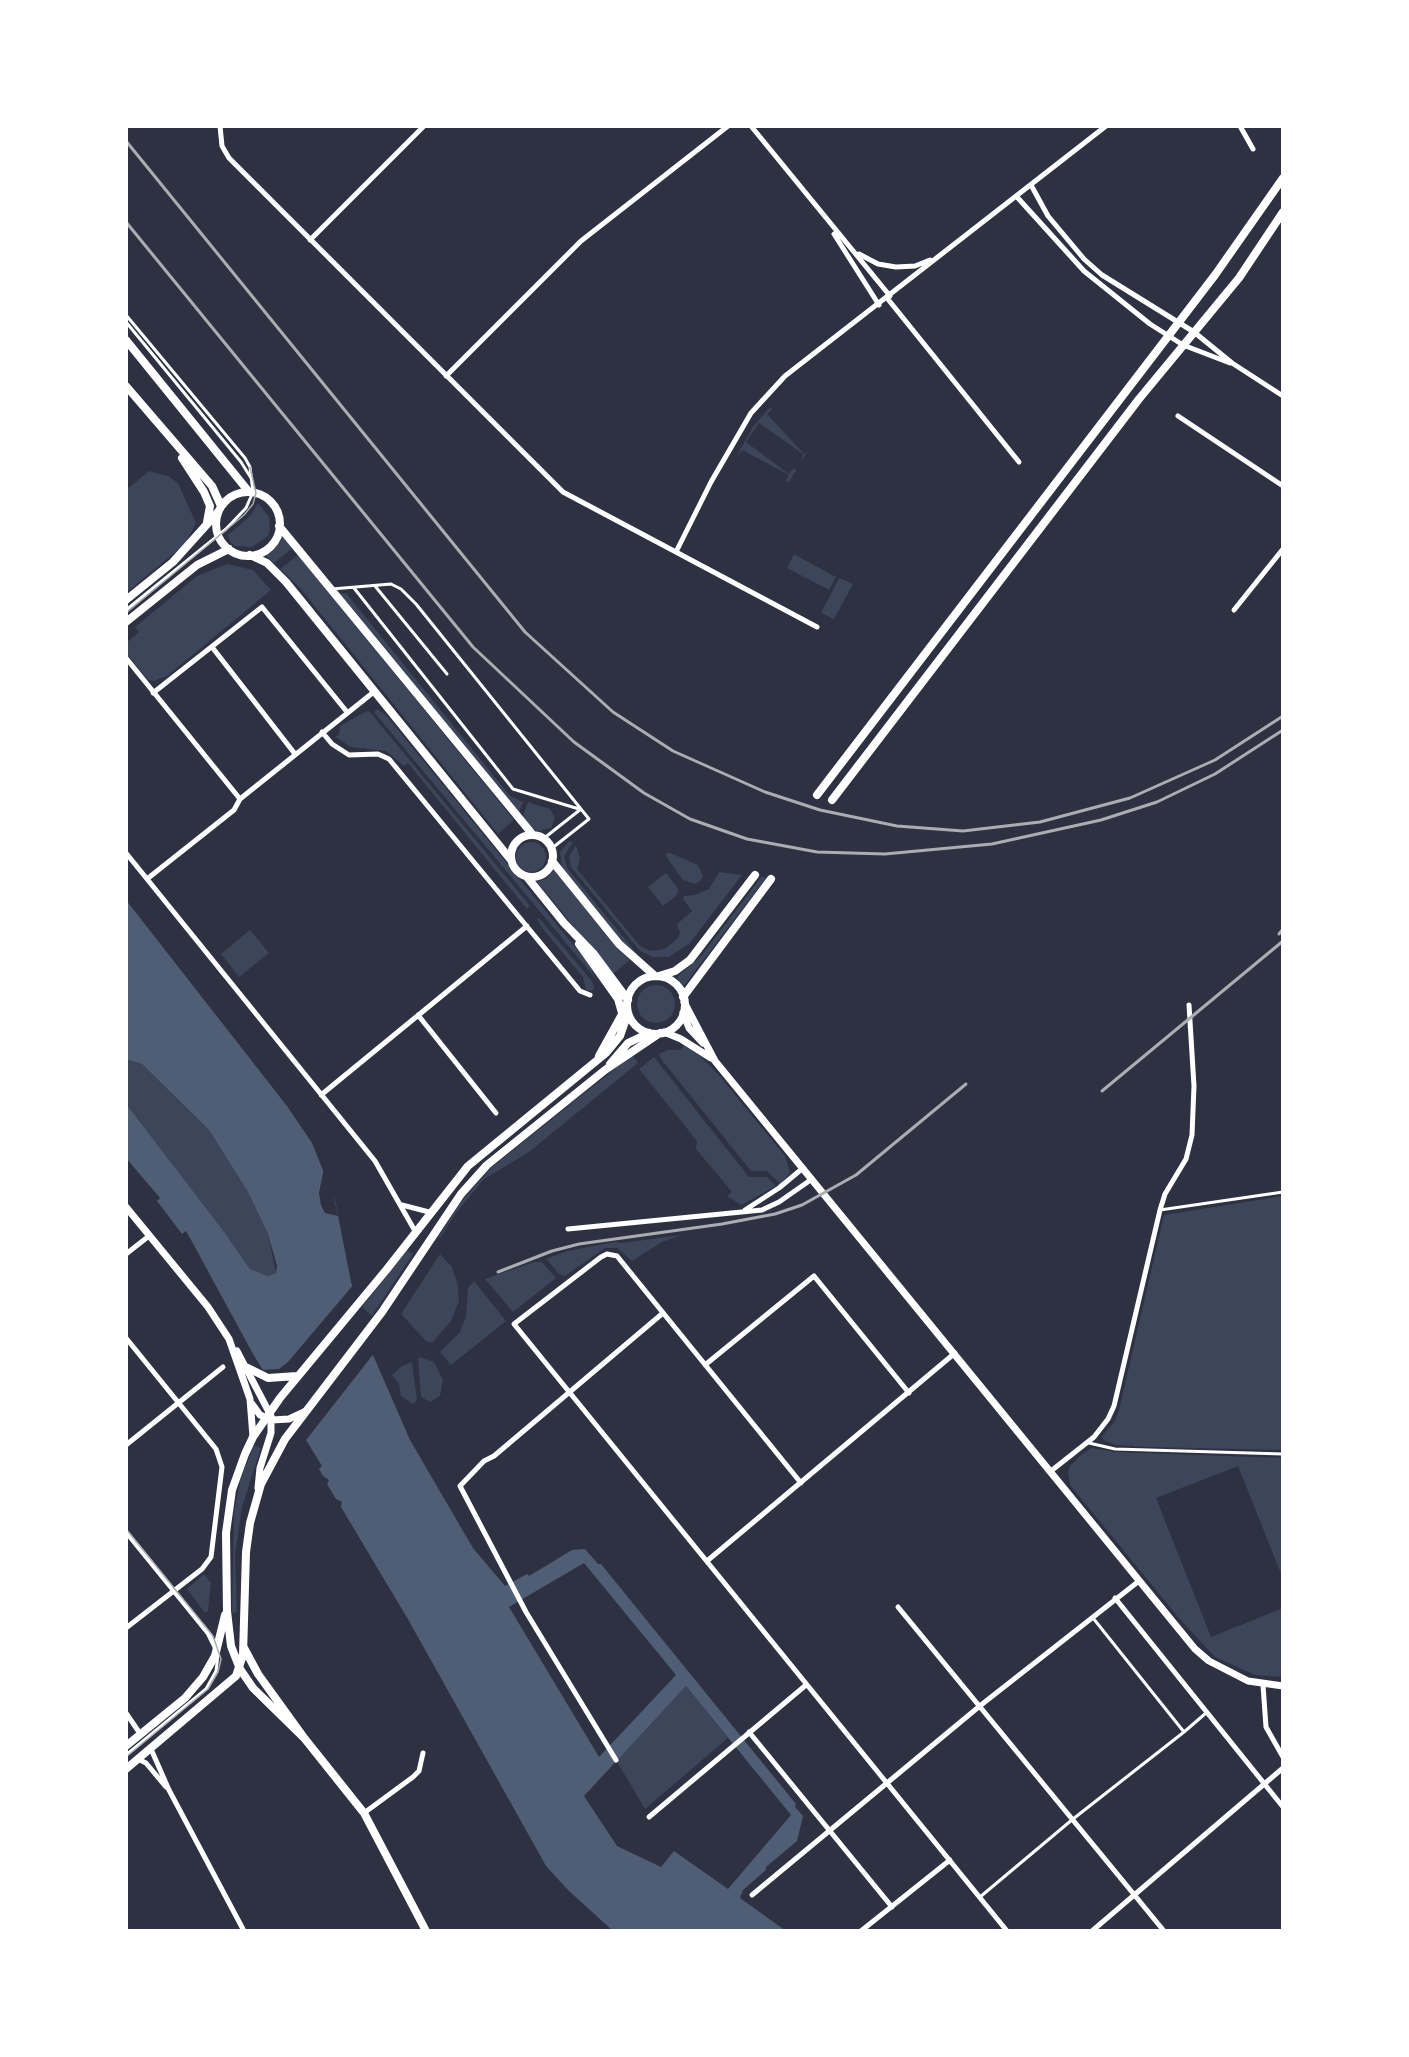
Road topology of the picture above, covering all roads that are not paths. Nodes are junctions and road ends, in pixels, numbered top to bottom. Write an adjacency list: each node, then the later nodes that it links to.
1 (220, 126): 13 (street)
2 (424, 126): 13 (street)
3 (728, 126): 26 (street)
4 (751, 126): 11 (street)
5 (1106, 126): 9 (street)
6 (1240, 126): 7 (street)
7 (1253, 149)
8 (1283, 178): 20 (main road)
9 (1031, 185): 10 (street); 20 (street)
10 (1017, 197): 15 (street); 22 (street)
11 (818, 211): 14 (street); 17 (street)
12 (1283, 212): 21 (main road)
13 (310, 240): 26 (street)
14 (852, 249): 15 (street); 16 (street)
15 (944, 252): 16 (street)
16 (888, 297): 17 (street); 31 (street)
17 (879, 305): 41 (street)
18 (126, 315): 32 (lane)
19 (126, 322): 32 (lane)
20 (1177, 323): 21 (street); 22 (main road)
21 (1194, 332): 24 (main road); 25 (street)
22 (1167, 335): 24 (street); 59 (main road)
23 (126, 340): 34 (main road)
24 (1183, 345): 25 (street); 61 (main road)
25 (1232, 363): 28 (street)
26 (446, 376): 41 (street)
27 (126, 386): 30 (main road)
28 (1283, 396)
29 (1178, 416): 33 (street)
30 (170, 439): 35 (main road); 36 (main road)
31 (1019, 462)
32 (251, 478): 34 (lane)
33 (1283, 486)
34 (251, 492): 35 (main road); 37 (main road); 38 (lane)
35 (220, 508): 36 (main road); 38 (main road)
36 (206, 525): 46 (main road)
37 (279, 526): 42 (main road); 45 (main road)
38 (218, 536): 39 (main road); 47 (lane)
39 (229, 549): 42 (main road); 49 (main road)
40 (1283, 549): 48 (street)
41 (676, 552): 50 (street)
42 (250, 555): 54 (main road)
43 (375, 586): 44 (lane); 53 (lane); 62 (lane)
44 (354, 588): 45 (lane); 62 (lane)
45 (330, 589): 63 (main road)
46 (126, 600)
47 (126, 610)
48 (1234, 610)
49 (126, 622)
50 (817, 627)
51 (212, 646): 55 (street); 56 (street); 58 (street)
52 (126, 658): 55 (street)
53 (447, 674)
54 (375, 691): 56 (street); 67 (main road)
55 (153, 693): 60 (street)
56 (346, 712): 57 (street)
57 (322, 732): 58 (street); 74 (street)
58 (295, 754): 60 (street)
59 (817, 795)
60 (240, 799): 71 (street)
61 (832, 800)
62 (581, 809): 64 (lane); 65 (lane)
63 (533, 836): 64 (main road); 67 (main road)
64 (543, 839): 65 (main road)
65 (551, 849): 68 (main road)
66 (126, 853): 71 (street)
67 (511, 860): 70 (main road)
68 (552, 861): 70 (main road); 75 (main road)
69 (755, 875): 75 (main road)
70 (527, 877): 73 (main road)
71 (147, 879): 87 (street)
72 (771, 879): 77 (main road)
73 (564, 923): 79 (main road); 79 (main road)
74 (527, 926): 76 (street); 81 (street)
75 (657, 976): 77 (main road); 79 (main road)
76 (590, 995)
77 (684, 999): 80 (main road); 84 (street)
78 (1189, 1005): 94 (street)
79 (626, 1008): 82 (main road); 96 (main road)
80 (683, 1013): 83 (main road); 84 (street)
81 (418, 1015): 87 (street); 88 (street)
82 (649, 1033): 83 (main road); 86 (main road)
83 (662, 1033): 85 (street); 86 (main road)
84 (707, 1047): 85 (street)
85 (715, 1061): 89 (street)
86 (605, 1070): 114 (main road)
87 (321, 1095): 92 (street)
88 (496, 1113)
89 (803, 1168): 90 (street); 95 (street)
90 (812, 1179): 95 (street); 104 (street)
91 (1283, 1192): 94 (lane)
92 (402, 1205): 96 (street); 98 (street)
93 (126, 1207): 99 (street)
94 (1160, 1210): 116 (street)
95 (744, 1211): 97 (street)
96 (429, 1212): 98 (main road)
97 (568, 1229)
98 (415, 1231): 108 (main road)
99 (149, 1236): 100 (street); 103 (street)
100 (126, 1254)
101 (663, 1313): 105 (street); 109 (street); 109 (street)
102 (126, 1338): 112 (street)
103 (229, 1339): 107 (street); 111 (street)
104 (955, 1353): 110 (street); 119 (street)
105 (705, 1365): 110 (street); 120 (street)
106 (223, 1367): 112 (street)
107 (248, 1368): 108 (main road); 113 (street)
108 (297, 1376): 113 (main road)
109 (568, 1392): 123 (street); 150 (street)
110 (909, 1393): 120 (street)
111 (250, 1399): 113 (street); 115 (street)
112 (179, 1404): 117 (street); 125 (street)
113 (269, 1416): 114 (street); 115 (main road); 121 (street)
114 (291, 1423): 121 (main road)
115 (253, 1437): 128 (main road)
116 (1089, 1443): 118 (lane); 119 (street)
117 (126, 1445)
118 (1283, 1454)
119 (1051, 1471): 124 (street)
120 (801, 1484): 123 (street)
121 (258, 1492): 131 (main road)
122 (126, 1532): 125 (street)
123 (707, 1561): 134 (street)
124 (1139, 1581): 126 (street); 135 (street)
125 (174, 1591): 130 (street); 132 (street)
126 (1115, 1598): 129 (street); 138 (street)
127 (898, 1607): 137 (street)
128 (227, 1611): 132 (main road); 133 (main road)
129 (1093, 1618): 137 (street); 141 (lane)
130 (126, 1628)
131 (244, 1647): 133 (main road); 143 (main road)
132 (217, 1651): 142 (main road); 147 (lane)
133 (240, 1669): 143 (main road); 145 (main road)
134 (806, 1685): 140 (street); 153 (street)
135 (1263, 1685): 136 (street); 148 (street)
136 (1283, 1686)
137 (981, 1706): 153 (street); 159 (street)
138 (1207, 1712): 141 (lane); 154 (street)
139 (126, 1713): 142 (street)
140 (749, 1732): 158 (street); 160 (street)
141 (1184, 1732): 159 (lane)
142 (141, 1735): 144 (main road)
143 (305, 1739): 157 (main road)
144 (126, 1746)
145 (151, 1749): 149 (main road); 155 (street)
146 (423, 1753): 157 (street)
147 (126, 1755)
148 (1283, 1756)
149 (138, 1759): 152 (main road); 155 (street)
150 (616, 1760)
151 (1283, 1768): 154 (street)
152 (126, 1769)
153 (888, 1784): 160 (street); 161 (street)
154 (1264, 1784): 156 (street); 163 (street)
155 (168, 1790): 166 (street)
156 (1283, 1807)
157 (364, 1814): 167 (main road)
158 (649, 1817)
159 (1073, 1819): 163 (street); 164 (lane)
160 (830, 1831): 162 (street); 165 (street)
161 (950, 1860): 164 (street); 165 (street)
162 (752, 1895)
163 (1136, 1896): 170 (street); 171 (street)
164 (980, 1897): 169 (street)
165 (892, 1907): 168 (street)
166 (244, 1931)
167 (426, 1931)
168 (861, 1931)
169 (1007, 1931)
170 (1092, 1931)
171 (1164, 1931)

